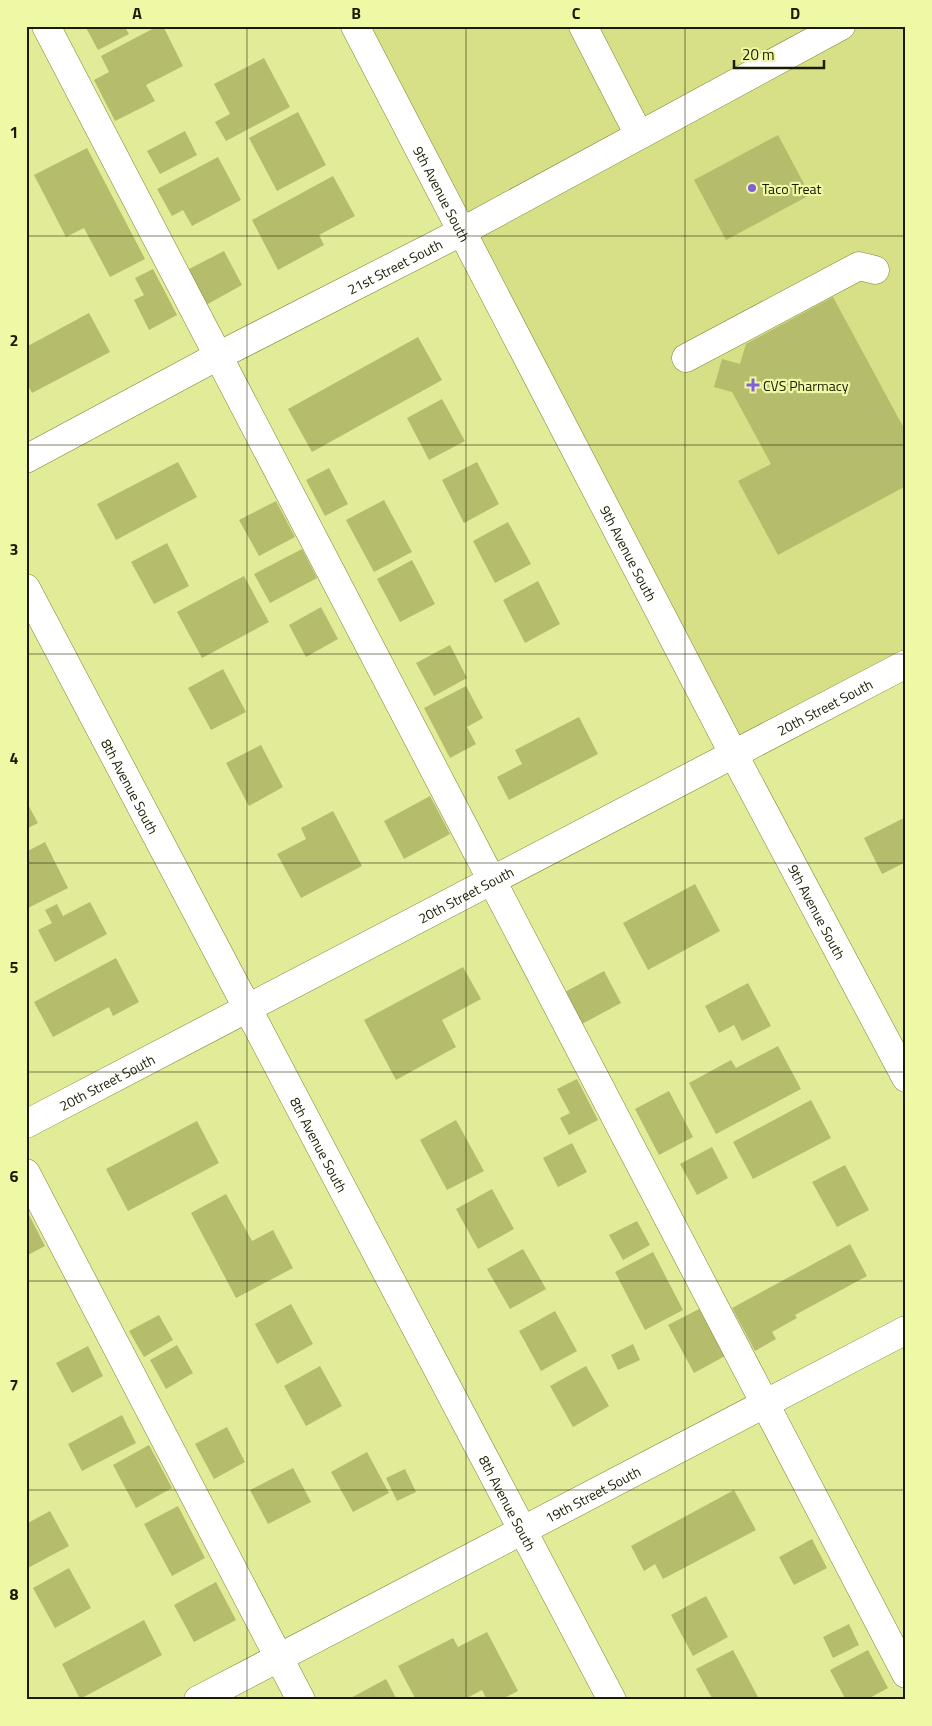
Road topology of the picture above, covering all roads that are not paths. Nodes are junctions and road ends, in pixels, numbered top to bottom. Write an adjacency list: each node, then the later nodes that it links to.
1 (46, 26): 8 (street)
2 (355, 26): 6 (street, 9th Avenue South)
3 (583, 26): 5 (street)
4 (841, 26): 5 (street, 21st Street South)
5 (639, 135): 6 (street, 21st Street South)
6 (463, 231): 8 (street, 21st Street South); 13 (street, 9th Avenue South)
7 (875, 270): 9 (street)
8 (218, 356): 10 (street, 21st Street South); 14 (street)
9 (686, 358)
10 (26, 459)
11 (26, 588): 15 (street, 8th Avenue South)
12 (906, 664): 13 (street, 20th Street South)
13 (733, 753): 14 (street, 20th Street South); 16 (street, 9th Avenue South)
14 (493, 879): 15 (street, 20th Street South); 20 (street)
15 (248, 1008): 17 (street, 20th Street South); 21 (street, 8th Avenue South)
16 (906, 1078)
17 (26, 1124)
18 (26, 1173): 22 (street)
19 (906, 1330): 20 (street, 19th Street South)
20 (765, 1402): 21 (street, 19th Street South); 23 (street)
21 (523, 1530): 22 (street, 19th Street South); 26 (street, 8th Avenue South)
22 (279, 1658): 24 (street, 19th Street South); 25 (street)
23 (906, 1674)
24 (198, 1700)
25 (301, 1700)
26 (612, 1700)

